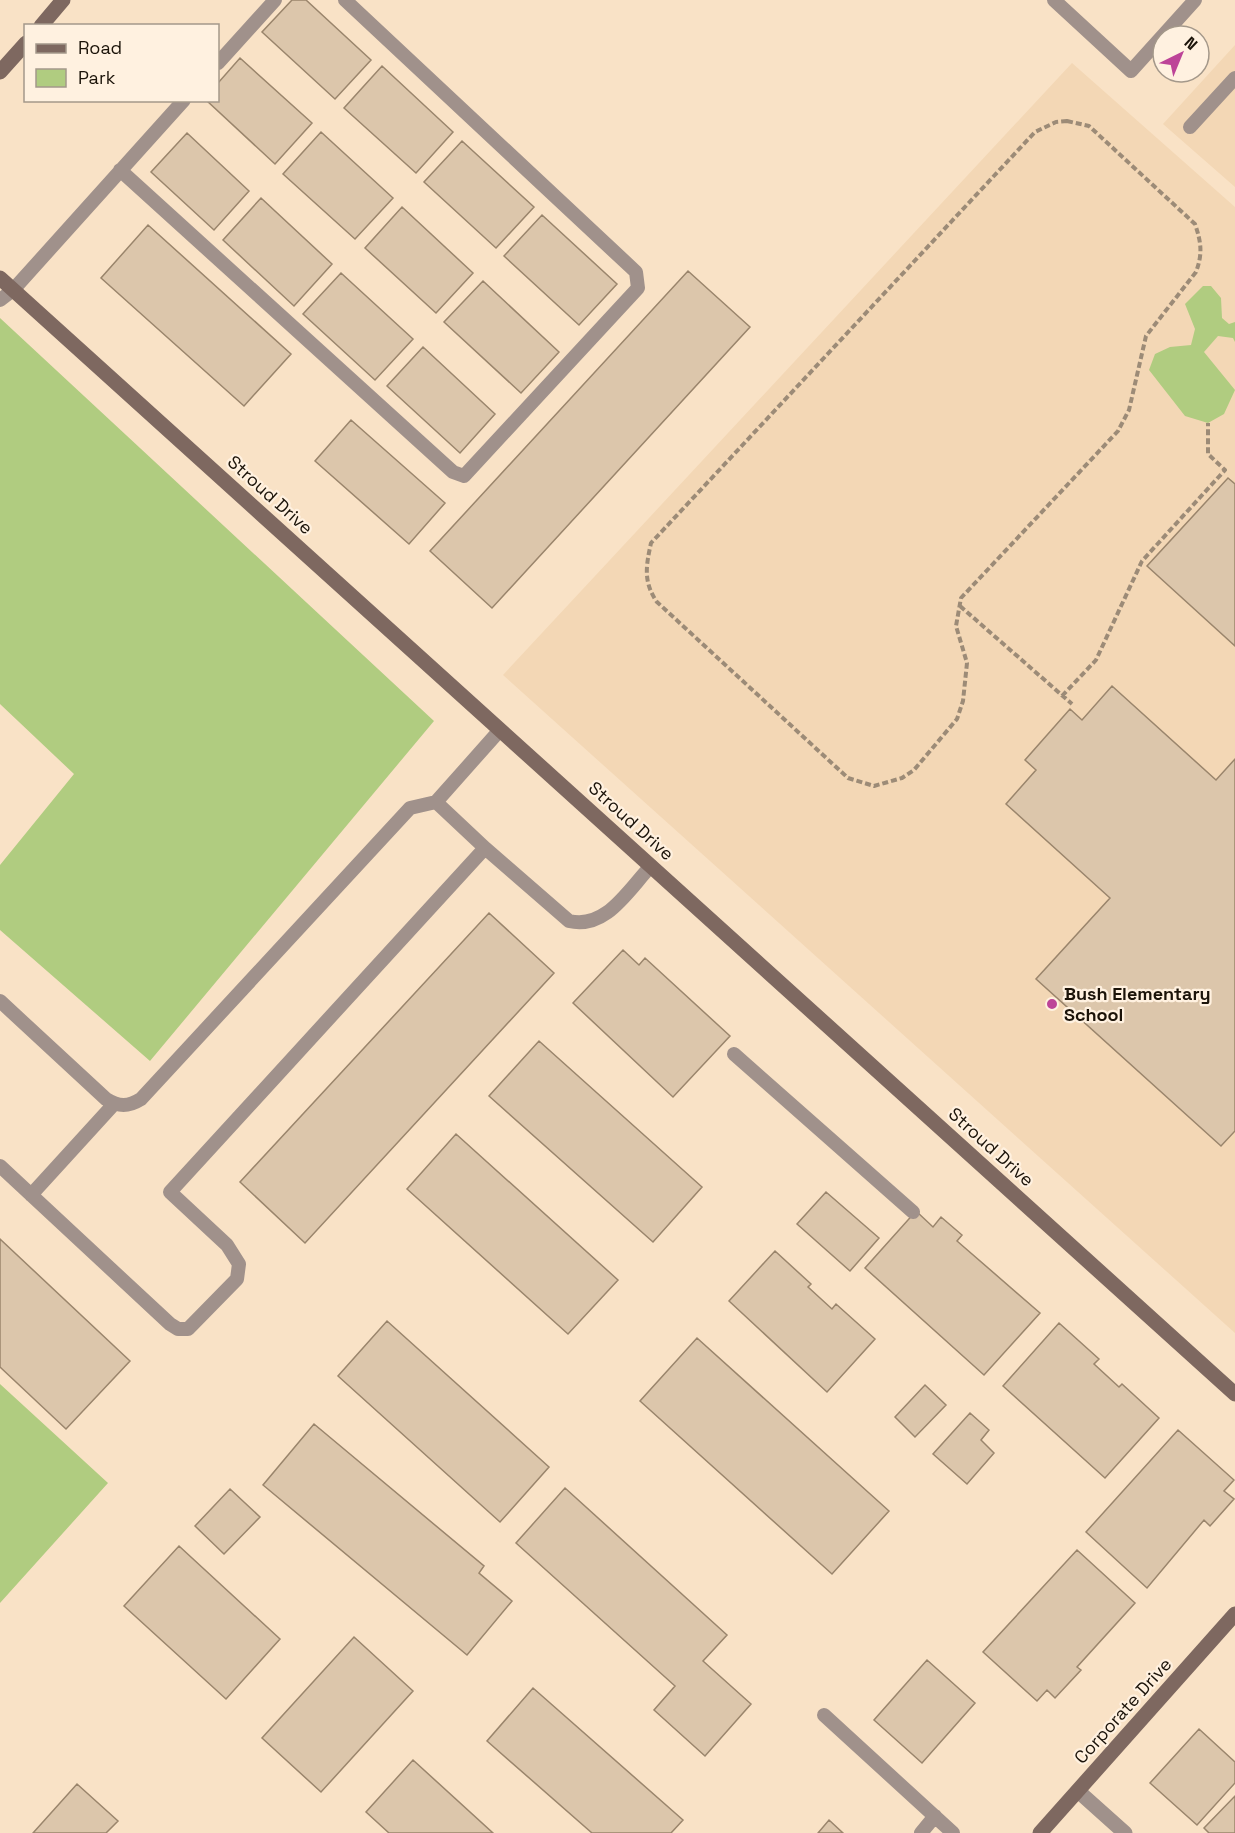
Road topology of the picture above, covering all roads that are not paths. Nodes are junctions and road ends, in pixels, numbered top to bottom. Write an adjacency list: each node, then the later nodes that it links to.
1 (63, 0): 6 (street)
2 (275, 0): 8 (lane)
3 (345, 0): 13 (lane)
4 (1054, 0): 5 (lane)
5 (1195, 0)
6 (42, 24)
7 (24, 45): 9 (street)
8 (219, 62)
9 (0, 72)
10 (1235, 78): 12 (lane)
11 (182, 102): 13 (lane)
12 (1190, 127)
13 (120, 170): 15 (lane)
14 (0, 278): 15 (street, Stroud Drive)
15 (14, 290): 16 (lane); 17 (street, Stroud Drive)
16 (0, 300)
17 (500, 730): 18 (lane); 20 (street, Stroud Drive)
18 (436, 802): 19 (lane); 23 (lane)
19 (485, 848): 20 (lane); 25 (lane)
20 (651, 866): 27 (street, Stroud Drive)
21 (0, 1001): 23 (lane)
22 (734, 1054): 26 (lane)
23 (114, 1104): 25 (lane)
24 (0, 1166): 25 (lane)
25 (31, 1195)
26 (913, 1212)
27 (1235, 1394)
28 (1235, 1614): 30 (street, Corporate Drive)
29 (824, 1715): 31 (lane)
30 (1078, 1791): 34 (street, Corporate Drive); 35 (street)
31 (935, 1816): 32 (lane); 33 (lane)
32 (921, 1833)
33 (953, 1833)
34 (1040, 1833)
35 (1125, 1833)

